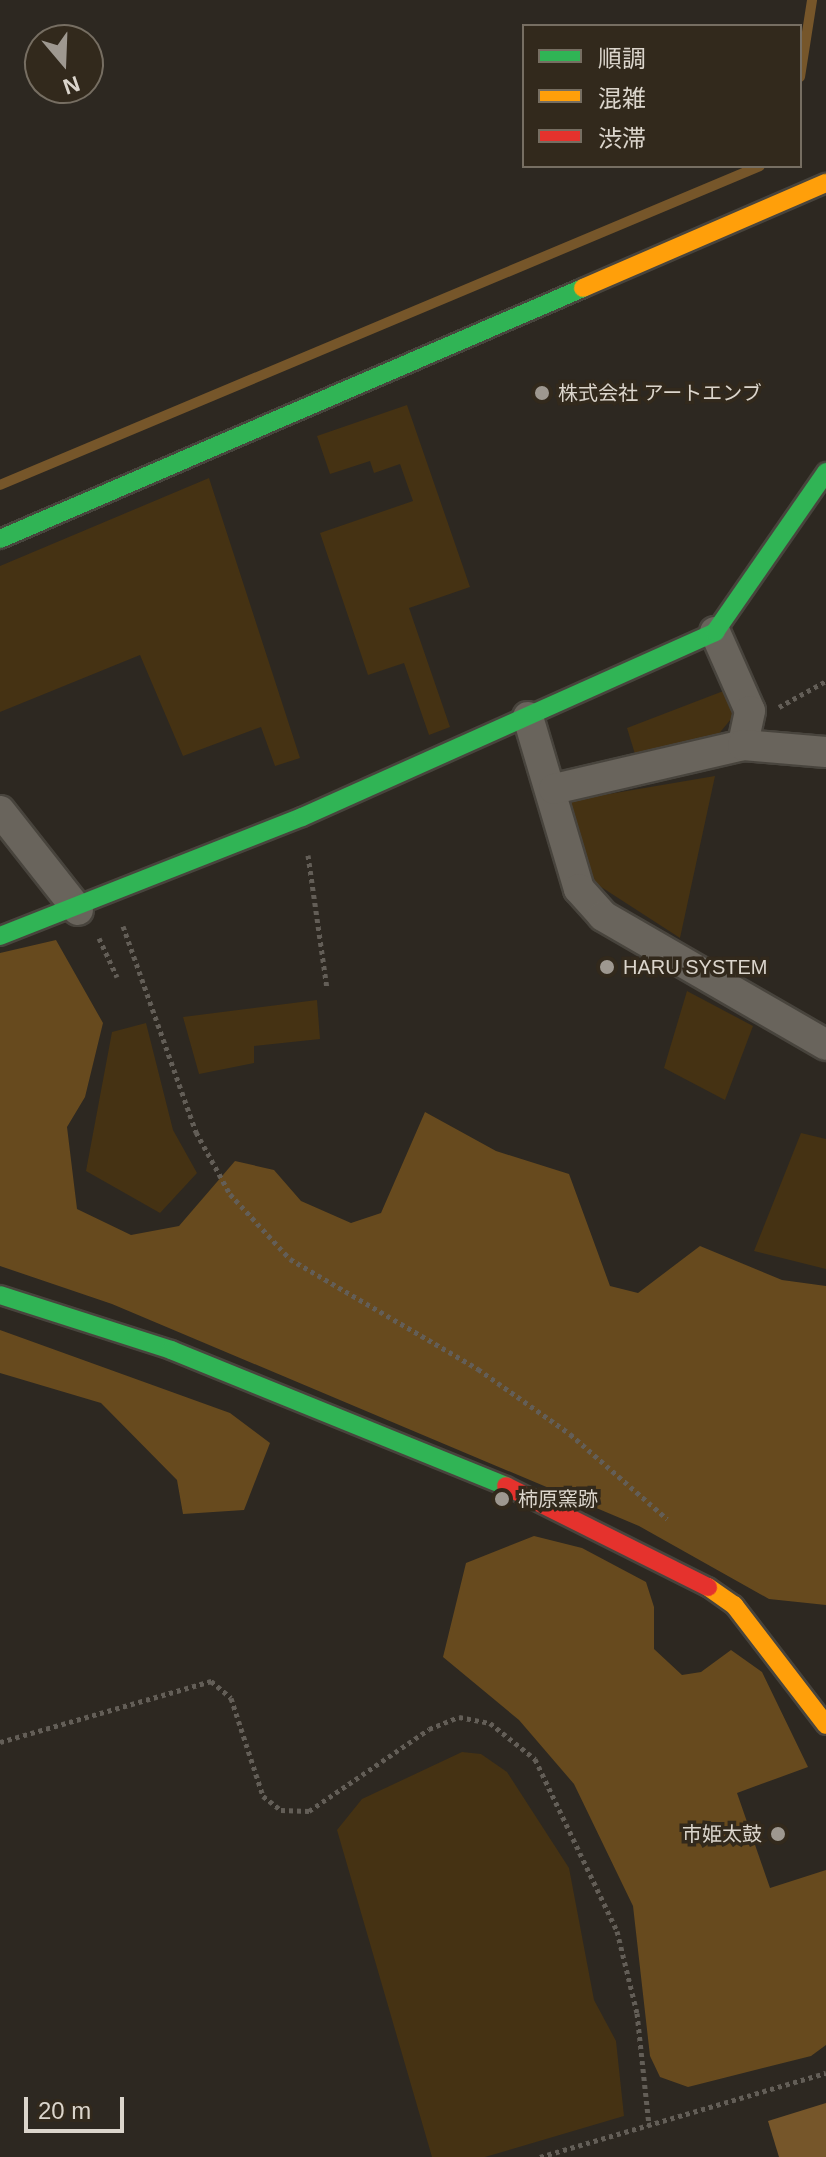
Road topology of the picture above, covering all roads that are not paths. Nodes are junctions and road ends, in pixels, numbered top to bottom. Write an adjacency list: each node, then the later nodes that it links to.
1 (826, 183): 3 (street)
2 (826, 472): 4 (street)
3 (0, 539)
4 (715, 632): 5 (street); 6 (street)
5 (528, 717): 8 (street); 10 (street)
6 (746, 734): 7 (street); 8 (street)
7 (826, 752)
8 (554, 789): 12 (street)
9 (0, 811): 10 (street)
10 (78, 910): 11 (street)
11 (0, 936)
12 (826, 1045)
13 (0, 1295): 14 (street)
14 (826, 1725)

